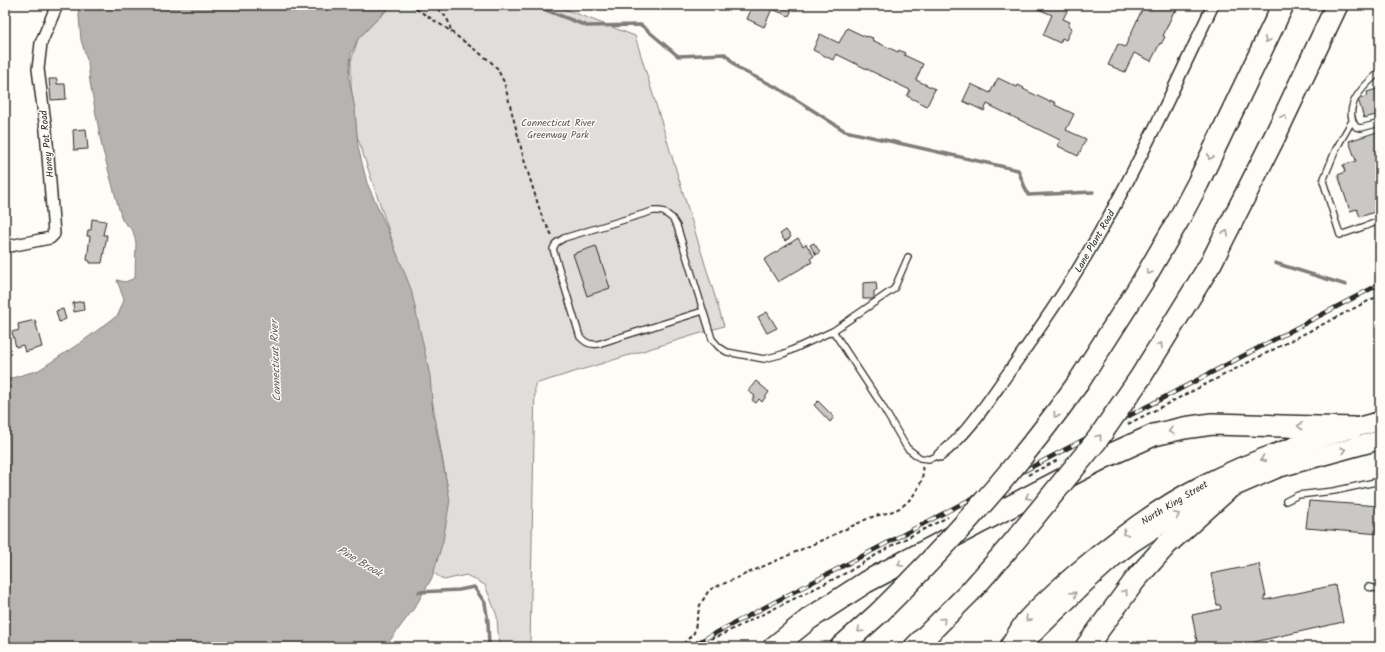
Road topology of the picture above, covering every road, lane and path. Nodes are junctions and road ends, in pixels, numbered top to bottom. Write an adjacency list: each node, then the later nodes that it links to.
1 (57, 5): 13 (street, Honey Pot Road)
2 (410, 5): 7 (path)
3 (432, 5): 7 (path)
4 (1214, 5): 20 (street, Lane Plant Road)
5 (1284, 5): 29 (highway, one-way to 29, bridge)
6 (1337, 5): 30 (highway, one-way to 6, bridge)
7 (451, 32): 12 (path)
8 (1380, 72): 9 (lane)
9 (1352, 121): 10 (lane); 11 (lane)
10 (1380, 123)
11 (1380, 221)
12 (556, 243): 15 (lane); 15 (lane)
13 (5, 247)
14 (908, 257): 16 (lane)
15 (703, 311): 16 (lane)
16 (834, 331): 21 (lane)
17 (1380, 421): 18 (main road, North King Street)
18 (1353, 428): 28 (highway, one-way to 28); 31 (main road, North King Street, one-way to 31)
19 (1380, 440): 23 (main road, North King Street, one-way to 19)
20 (940, 455): 21 (lane)
21 (920, 458): 27 (path)
22 (1380, 481): 24 (lane)
23 (1227, 490): 32 (main road, North King Street, one-way to 23); 33 (highway, one-way to 23)
24 (1286, 501)
25 (1368, 587): 26 (lane)
26 (1380, 589)
27 (682, 644)
28 (774, 647)
29 (841, 647)
30 (915, 647)
31 (1009, 647)
32 (1013, 647)
33 (1086, 647)

